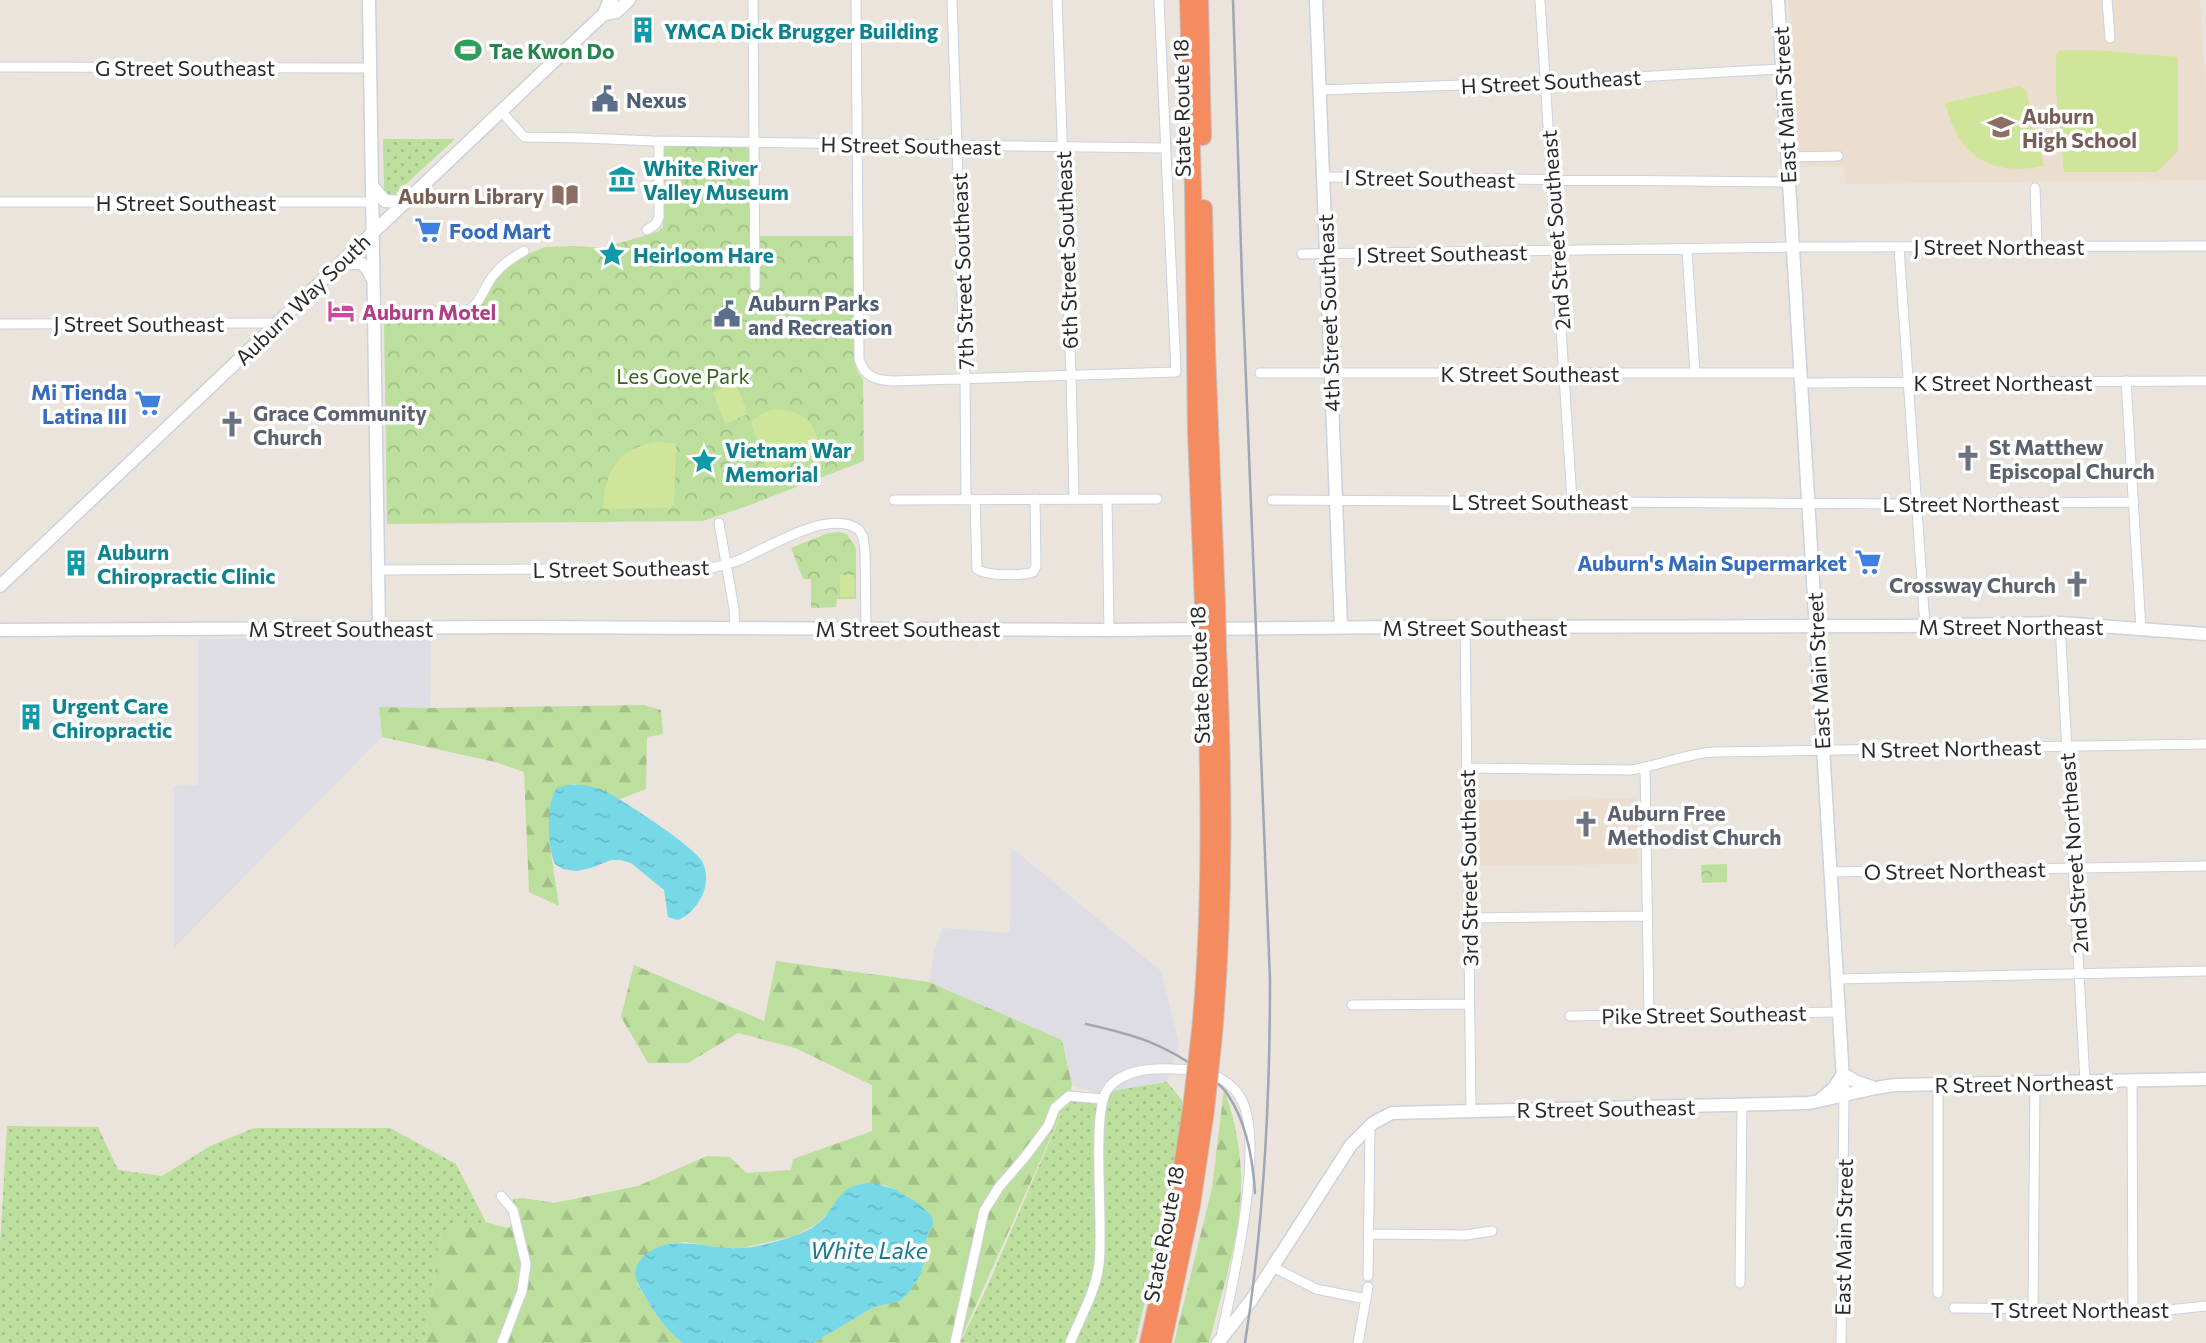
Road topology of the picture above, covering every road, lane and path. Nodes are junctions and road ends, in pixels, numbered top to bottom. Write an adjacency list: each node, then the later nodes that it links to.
1 (369, 0): 18 (main road)
2 (612, 0): 15 (main road, Auburn Way South)
3 (629, 0): 15 (main road, Auburn Way South)
4 (753, 0): 24 (street)
5 (856, 0): 25 (street)
6 (952, 0): 26 (street, 7th Street Southeast)
7 (1057, 0): 27 (street, 6th Street Southeast)
8 (1159, 0): 28 (street)
9 (1188, 0): 82 (highway, State Route 18)
10 (1200, 0): 82 (highway, State Route 18)
11 (1316, 0): 21 (main road, 4th Street Southeast)
12 (1540, 0): 20 (street, 2nd Street Southeast)
13 (1778, 0): 19 (main road, East Main Street)
14 (2107, 0): 16 (street)
15 (604, 13): 22 (main road, Auburn Way South)
16 (2110, 38)
17 (0, 67): 18 (street, G Street Southeast)
18 (370, 68): 34 (main road)
19 (1782, 69): 20 (street, H Street Southeast); 30 (main road, East Main Street)
20 (1545, 82): 21 (street, H Street Southeast); 32 (street, 2nd Street Southeast)
21 (1320, 90): 31 (main road, 4th Street Southeast)
22 (501, 111): 23 (street, H Street Southeast); 38 (main road, Auburn Way South)
23 (659, 141): 24 (street, H Street Southeast); 39 (street)
24 (755, 143): 25 (street, H Street Southeast); 52 (street)
25 (858, 144): 26 (street, H Street Southeast); 62 (street)
26 (958, 145): 27 (street, H Street Southeast); 62 (street, 7th Street Southeast)
27 (1062, 147): 28 (street, H Street Southeast); 60 (street, 6th Street Southeast)
28 (1164, 148): 60 (street)
29 (1838, 156): 30 (street)
30 (1787, 157): 33 (main road, East Main Street)
31 (1323, 177): 32 (street, I Street Southeast); 49 (main road, 4th Street Southeast)
32 (1552, 180): 33 (street, I Street Southeast); 47 (street, 2nd Street Southeast)
33 (1789, 182): 43 (main road, East Main Street)
34 (372, 186): 37 (main road); 38 (main road)
35 (2035, 188): 41 (street)
36 (0, 202): 37 (street, H Street Southeast)
37 (372, 202): 40 (main road)
38 (404, 202): 40 (main road, Auburn Way South)
39 (647, 230)
40 (373, 232): 50 (main road, Auburn Way South); 51 (main road)
41 (2037, 245): 42 (street, J Street Northeast); 44 (street, J Street Northeast)
42 (2206, 246)
43 (1793, 247): 44 (street, J Street Northeast); 45 (street, J Street Southeast); 61 (main road, East Main Street)
44 (1899, 247): 65 (street)
45 (1687, 250): 47 (street, J Street Southeast); 58 (street)
46 (524, 251): 53 (street)
47 (1556, 251): 49 (street, J Street Southeast); 59 (street, 2nd Street Southeast)
48 (1302, 254): 49 (street, J Street Southeast)
49 (1326, 254): 57 (main road, 4th Street Southeast)
50 (340, 264): 51 (main road); 54 (main road, Auburn Way South)
51 (373, 281): 53 (main road)
52 (755, 286)
53 (374, 313): 80 (main road)
54 (277, 323): 55 (street, J Street Southeast); 81 (main road, Auburn Way South)
55 (0, 324)
56 (1260, 373): 57 (street, K Street Southeast)
57 (1331, 373): 59 (street, K Street Southeast); 73 (main road, 4th Street Southeast)
58 (1695, 373): 59 (street, K Street Southeast); 61 (street, K Street Southeast)
59 (1564, 374): 74 (street, 2nd Street Southeast)
60 (1071, 375): 62 (street); 67 (street, 6th Street Southeast)
61 (1800, 378): 65 (street, K Street Northeast); 75 (main road, East Main Street)
62 (965, 379): 71 (street, 7th Street Southeast)
63 (2126, 381): 64 (street, K Street Northeast); 65 (street, K Street Northeast); 76 (street)
64 (2206, 381)
65 (1908, 382): 77 (street)
66 (1035, 499): 67 (street); 71 (street); 71 (street, 7th Street Southeast)
67 (1074, 499): 68 (street)
68 (1107, 499): 69 (street); 93 (street)
69 (1157, 499)
70 (894, 500): 71 (street)
71 (970, 500)
72 (1272, 500): 73 (street, L Street Southeast)
73 (1336, 500): 74 (street, L Street Southeast); 87 (main road, 4th Street Southeast)
74 (1572, 501): 75 (street, L Street Southeast)
75 (1808, 502): 77 (street, L Street Northeast); 84 (main road, East Main Street)
76 (2134, 502): 77 (street, L Street Northeast); 92 (street)
77 (1917, 504): 85 (street)
78 (719, 523): 79 (street)
79 (727, 565): 80 (street, L Street Southeast); 90 (street, L Street Southeast); 91 (street)
80 (378, 570): 86 (main road)
81 (0, 586)
82 (1210, 604): 124 (highway, State Route 18, bridge)
83 (2060, 623): 85 (main road, M Street Northeast); 92 (main road, M Street Northeast); 96 (street, 2nd Street Northeast)
84 (1815, 626): 85 (main road, M Street Northeast); 88 (main road, M Street Southeast); 97 (main road, East Main Street)
85 (1925, 626)
86 (379, 627): 89 (main road, M Street Southeast); 91 (main road, M Street Southeast)
87 (1341, 627): 88 (main road, M Street Southeast); 93 (main road, M Street Southeast)
88 (1465, 627): 98 (street, 3rd Street Southeast)
89 (4, 628)
90 (866, 628): 91 (main road, M Street Southeast); 93 (main road, M Street Southeast)
91 (735, 629)
92 (2141, 629): 94 (main road, M Street Northeast)
93 (1109, 630)
94 (2206, 634)
95 (2206, 744): 96 (street, N Street Northeast)
96 (2065, 745): 97 (street, N Street Northeast); 101 (street, 2nd Street Northeast)
97 (1822, 751): 99 (street, N Street Northeast); 102 (main road, East Main Street)
98 (1467, 768): 99 (street, N Street Northeast); 104 (street, 3rd Street Southeast)
99 (1645, 768): 103 (street)
100 (2206, 866): 101 (street, O Street Northeast)
101 (2073, 867): 102 (street, O Street Northeast); 106 (street, 2nd Street Northeast)
102 (1830, 872): 107 (main road, East Main Street)
103 (1646, 916): 104 (street); 112 (street)
104 (1468, 918): 108 (street, 3rd Street Southeast)
105 (2206, 971): 106 (street)
106 (2081, 973): 107 (street); 116 (street, 2nd Street Northeast)
107 (1837, 979): 110 (main road, East Main Street)
108 (1469, 1004): 109 (street); 125 (street, 3rd Street Southeast)
109 (1352, 1005)
110 (1839, 1012): 112 (street, Pike Street Southeast); 113 (main road, East Main Street)
111 (1570, 1016): 112 (street, Pike Street Southeast)
112 (1649, 1016)
113 (1843, 1074): 119 (main road); 120 (main road, East Main Street); 122 (main road)
114 (2206, 1079): 115 (main road, R Street Northeast)
115 (2132, 1081): 116 (main road, R Street Northeast); 139 (street)
116 (2085, 1082): 117 (main road, R Street Northeast)
117 (2035, 1083): 118 (main road, R Street Northeast); 138 (street)
118 (1938, 1084): 119 (main road, R Street Northeast); 134 (street)
119 (1873, 1087): 120 (main road, R Street Northeast)
120 (1844, 1096): 122 (main road, R Street Southeast); 147 (street, East Main Street)
121 (1102, 1099): 140 (street); 142 (street); 143 (street)
122 (1819, 1101): 123 (main road, R Street Southeast)
123 (1742, 1105): 125 (main road, R Street Southeast); 132 (street)
124 (1199, 1109): 144 (highway, State Route 18); 145 (highway, State Route 18)
125 (1471, 1110): 126 (main road, R Street Southeast)
126 (1370, 1125): 129 (street); 130 (main road)
127 (501, 1196): 141 (street)
128 (1492, 1231): 129 (street)
129 (1369, 1234): 131 (street)
130 (1273, 1267): 135 (street); 140 (main road)
131 (1368, 1276)
132 (1740, 1283)
133 (1368, 1287): 135 (street)
134 (1937, 1293)
135 (1366, 1299): 146 (street)
136 (2206, 1306): 139 (street, T Street Northeast)
137 (1954, 1308): 138 (street, T Street Northeast)
138 (2033, 1308): 139 (street, T Street Northeast)
139 (2133, 1310)
140 (1219, 1342)
141 (502, 1343)
142 (955, 1343)
143 (1070, 1343)
144 (1148, 1343)
145 (1163, 1343)
146 (1358, 1343)
147 (1841, 1343)

